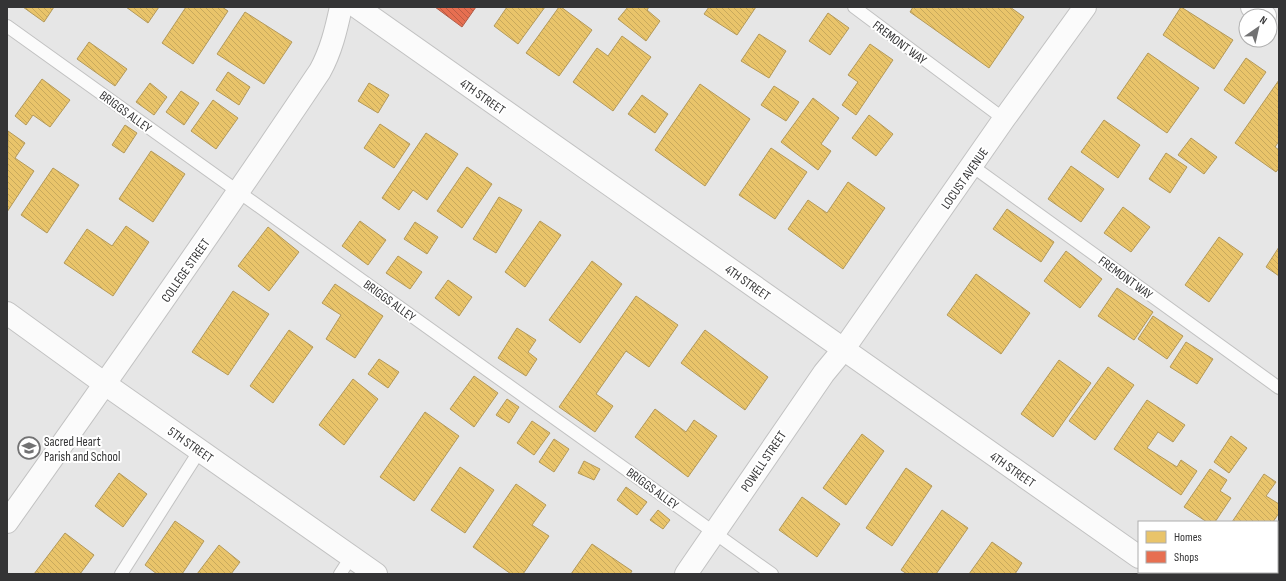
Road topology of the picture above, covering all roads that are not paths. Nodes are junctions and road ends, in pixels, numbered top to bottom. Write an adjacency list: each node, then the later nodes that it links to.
1 (341, 7): 8 (street, COLLEGE STREET)
2 (357, 7): 10 (street, 4TH STREET)
3 (854, 7): 6 (lane, FREMONT WAY)
4 (1085, 7): 6 (street, LOCUST AVENUE)
5 (7, 26): 8 (lane, BRIGGS ALLEY)
6 (1004, 119): 7 (street, LOCUST AVENUE)
7 (972, 166): 10 (street, LOCUST AVENUE); 12 (lane, FREMONT WAY)
8 (239, 191): 11 (street, COLLEGE STREET); 15 (lane, BRIGGS ALLEY)
9 (7, 313): 11 (street, 5TH STREET)
10 (843, 350): 15 (street, POWELL STREET); 16 (street, 4TH STREET)
11 (106, 384): 13 (street, 5TH STREET); 14 (street, COLLEGE STREET)
12 (1279, 388)
13 (200, 450): 17 (street, 5TH STREET); 18 (lane)
14 (7, 522)
15 (714, 533): 20 (street, POWELL STREET); 21 (lane, BRIGGS ALLEY)
16 (1138, 556)
17 (346, 565): 19 (street, 5TH STREET)
18 (121, 574)
19 (376, 574)
20 (686, 574)
21 (772, 574)

